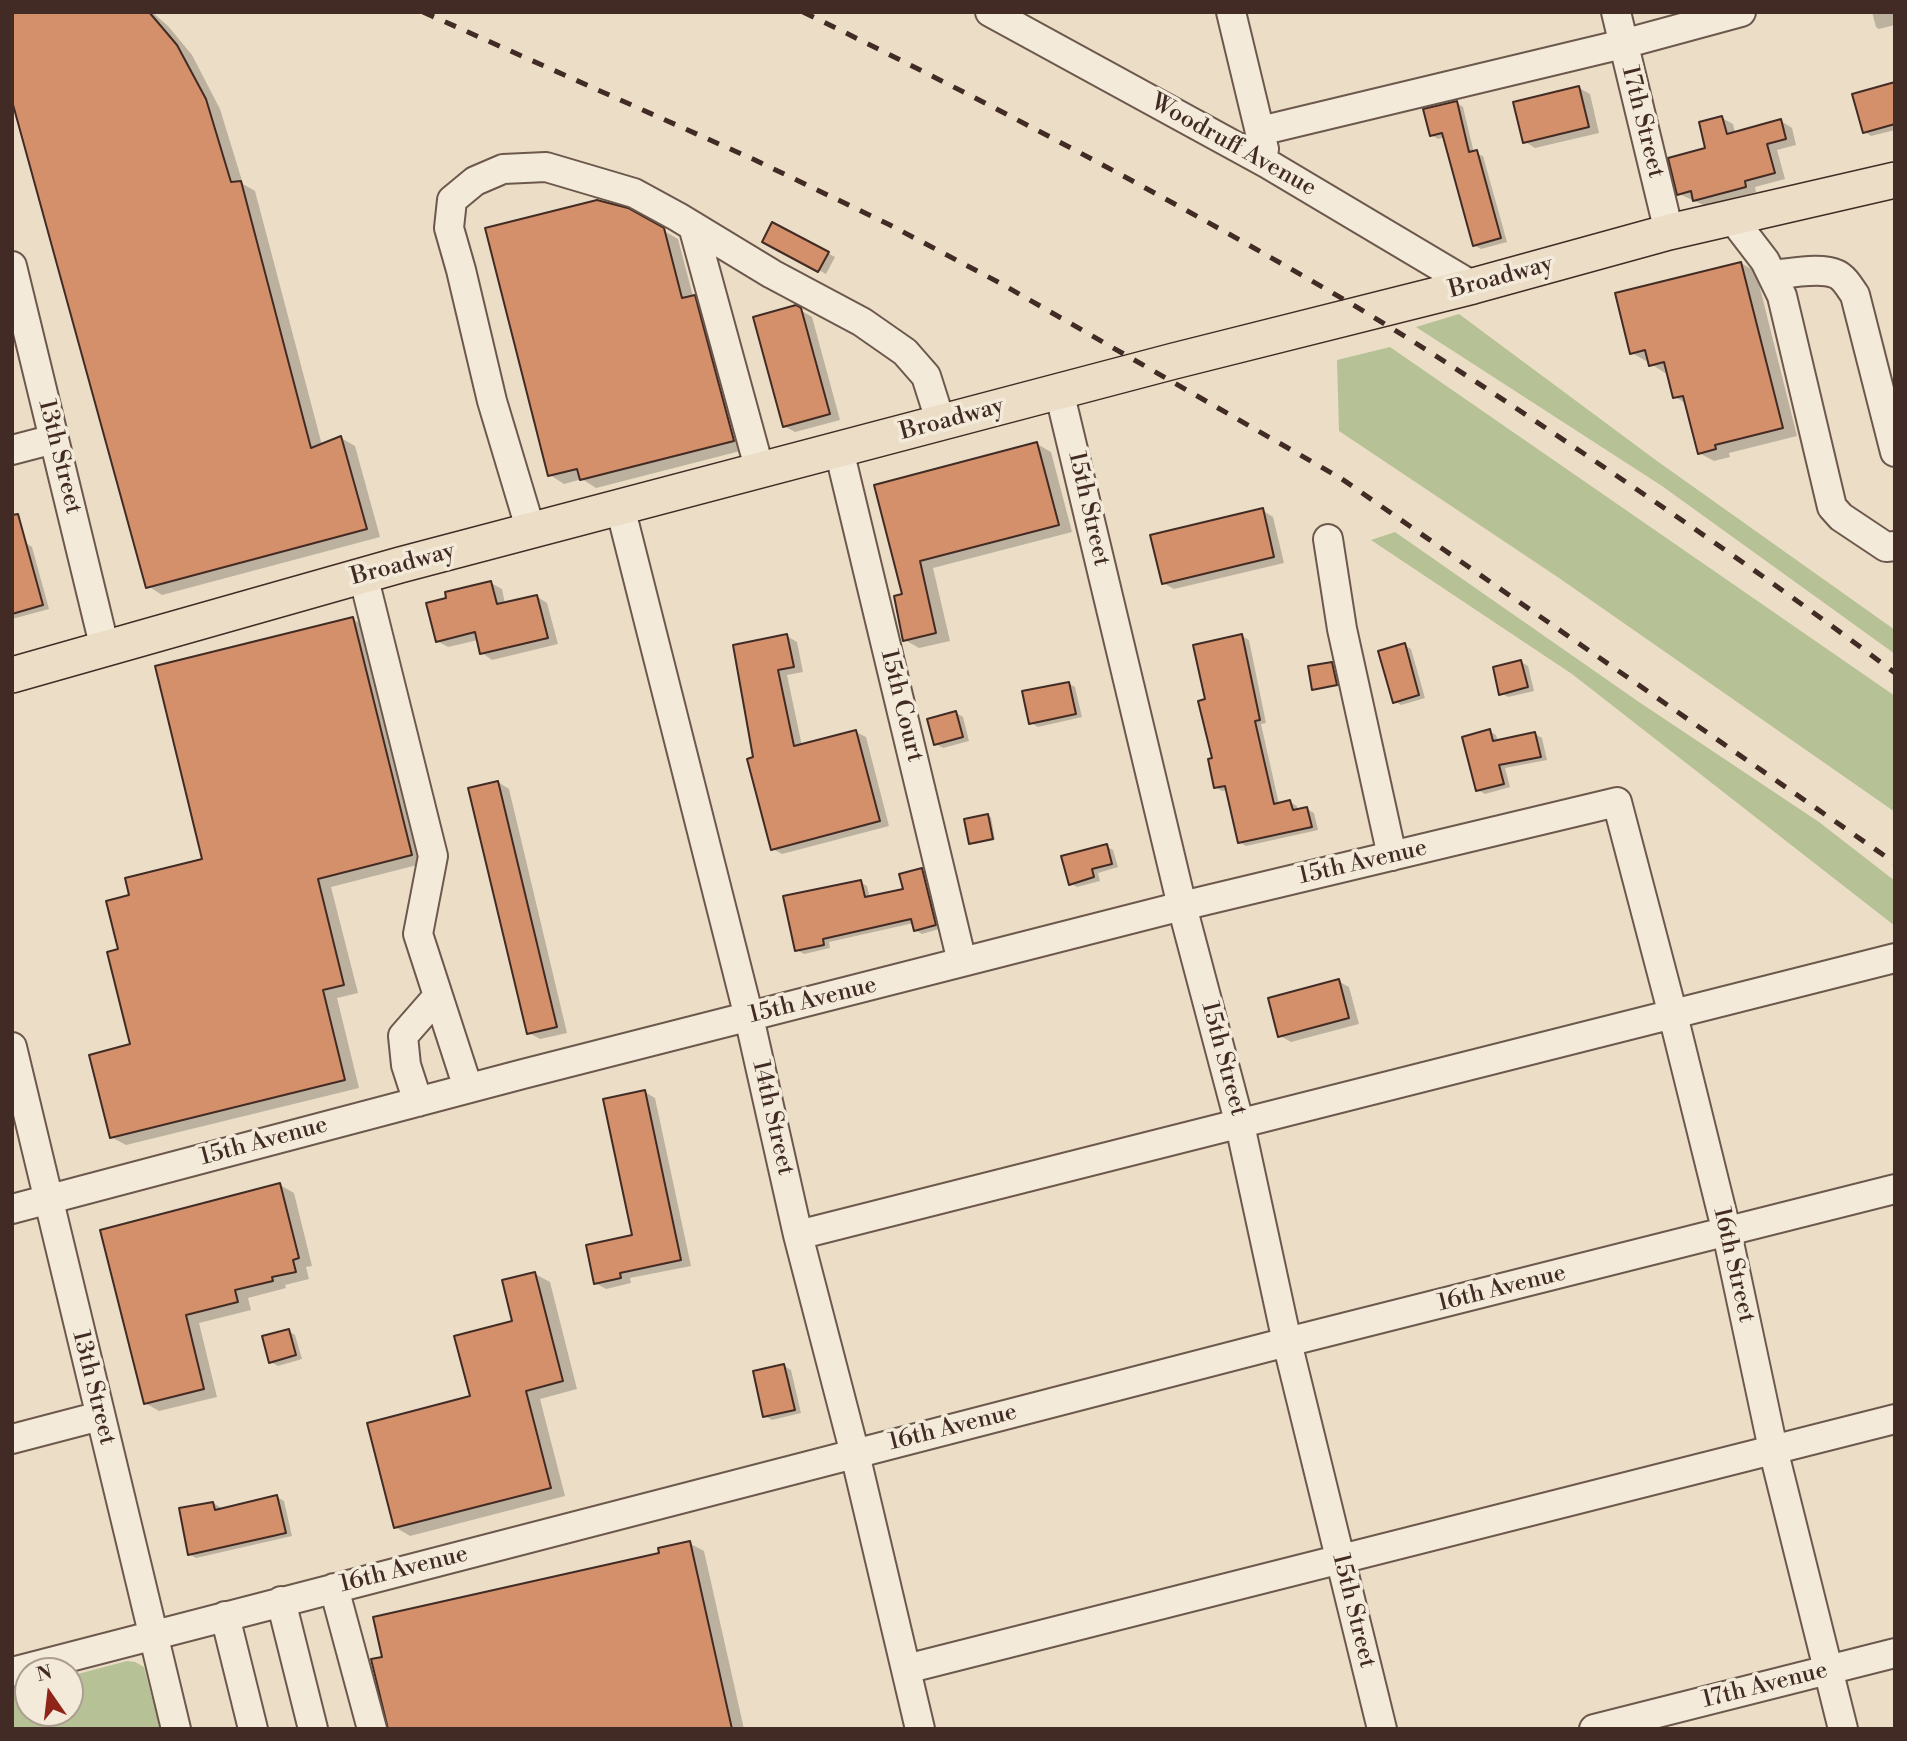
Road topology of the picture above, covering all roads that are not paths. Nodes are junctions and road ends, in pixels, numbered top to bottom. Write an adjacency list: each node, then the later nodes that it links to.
1 (990, 12): 7 (street, Woodruff Avenue)
2 (1231, 12): 6 (street)
3 (1616, 12): 5 (street, 17th Street)
4 (1741, 12): 5 (street)
5 (1623, 44): 6 (street); 11 (street, 17th Street)
6 (1260, 131): 7 (street)
7 (1268, 164): 14 (street, Woodruff Avenue)
8 (1895, 180): 9 (main road, Broadway)
9 (1732, 218): 11 (main road, Broadway); 13 (street)
10 (693, 226): 16 (street); 21 (street); 23 (street)
11 (1669, 232): 14 (main road, Broadway)
12 (12, 266): 17 (street, 13th Street)
13 (1773, 275): 20 (street); 25 (street)
14 (1473, 286): 15 (main road, Broadway)
15 (1059, 391): 16 (main road, Broadway); 31 (street, 15th Street)
16 (941, 423): 19 (main road, Broadway)
17 (54, 439): 18 (street); 27 (street, 13th Street)
18 (12, 450)
19 (839, 450): 21 (main road, Broadway); 33 (street, 15th Court)
20 (1895, 452)
21 (760, 471): 22 (main road, Broadway)
22 (620, 507): 23 (main road, Broadway); 36 (street, 14th Street)
23 (531, 531): 26 (main road, Broadway)
24 (1328, 539): 30 (street)
25 (1895, 546)
26 (363, 575): 27 (main road, Broadway); 34 (street)
27 (105, 649): 28 (main road, Broadway)
28 (12, 675)
29 (1617, 802): 30 (street, 15th Avenue); 35 (street, 16th Street)
30 (1392, 856): 31 (street, 15th Avenue)
31 (1182, 906): 33 (street, 15th Avenue); 40 (street, 15th Street)
32 (1895, 958): 35 (street)
33 (962, 962): 36 (street, 15th Avenue)
34 (438, 996): 38 (street); 39 (street)
35 (1673, 1015): 40 (street); 44 (street, 16th Street)
36 (749, 1017): 38 (street, 15th Avenue); 45 (street, 14th Street)
37 (12, 1047): 42 (street, 13th Street)
38 (468, 1088): 39 (street, 15th Avenue)
39 (418, 1102): 42 (street, 15th Avenue)
40 (1240, 1125): 45 (street); 46 (street, 15th Street)
41 (1895, 1189): 44 (street, 16th Avenue)
42 (47, 1199): 43 (street, 15th Avenue); 47 (street, 13th Street)
43 (12, 1209)
44 (1727, 1233): 46 (street, 16th Avenue); 50 (street, 16th Street)
45 (798, 1235): 51 (street, 14th Street)
46 (1287, 1342): 51 (street, 16th Avenue); 52 (street, 15th Street)
47 (100, 1416): 49 (street); 56 (street, 13th Street)
48 (1895, 1419): 50 (street)
49 (12, 1439)
50 (1773, 1449): 52 (street); 59 (street, 16th Street)
51 (855, 1454): 53 (street, 16th Avenue); 58 (street, 14th Street)
52 (1341, 1558): 58 (street); 66 (street, 15th Street)
53 (334, 1588): 54 (street, 16th Avenue); 64 (street)
54 (281, 1601): 55 (street, 16th Avenue); 63 (street)
55 (225, 1616): 56 (street, 16th Avenue); 62 (street)
56 (153, 1634): 60 (street, 16th Avenue); 61 (street, 13th Street)
57 (1895, 1653): 59 (street, 17th Avenue)
58 (906, 1669): 65 (street, 14th Street)
59 (1829, 1670): 67 (street, 17th Avenue); 68 (street, 16th Street)
60 (12, 1672)
61 (176, 1729)
62 (253, 1729)
63 (313, 1729)
64 (372, 1729)
65 (920, 1729)
66 (1382, 1729)
67 (1594, 1729)
68 (1843, 1729)

